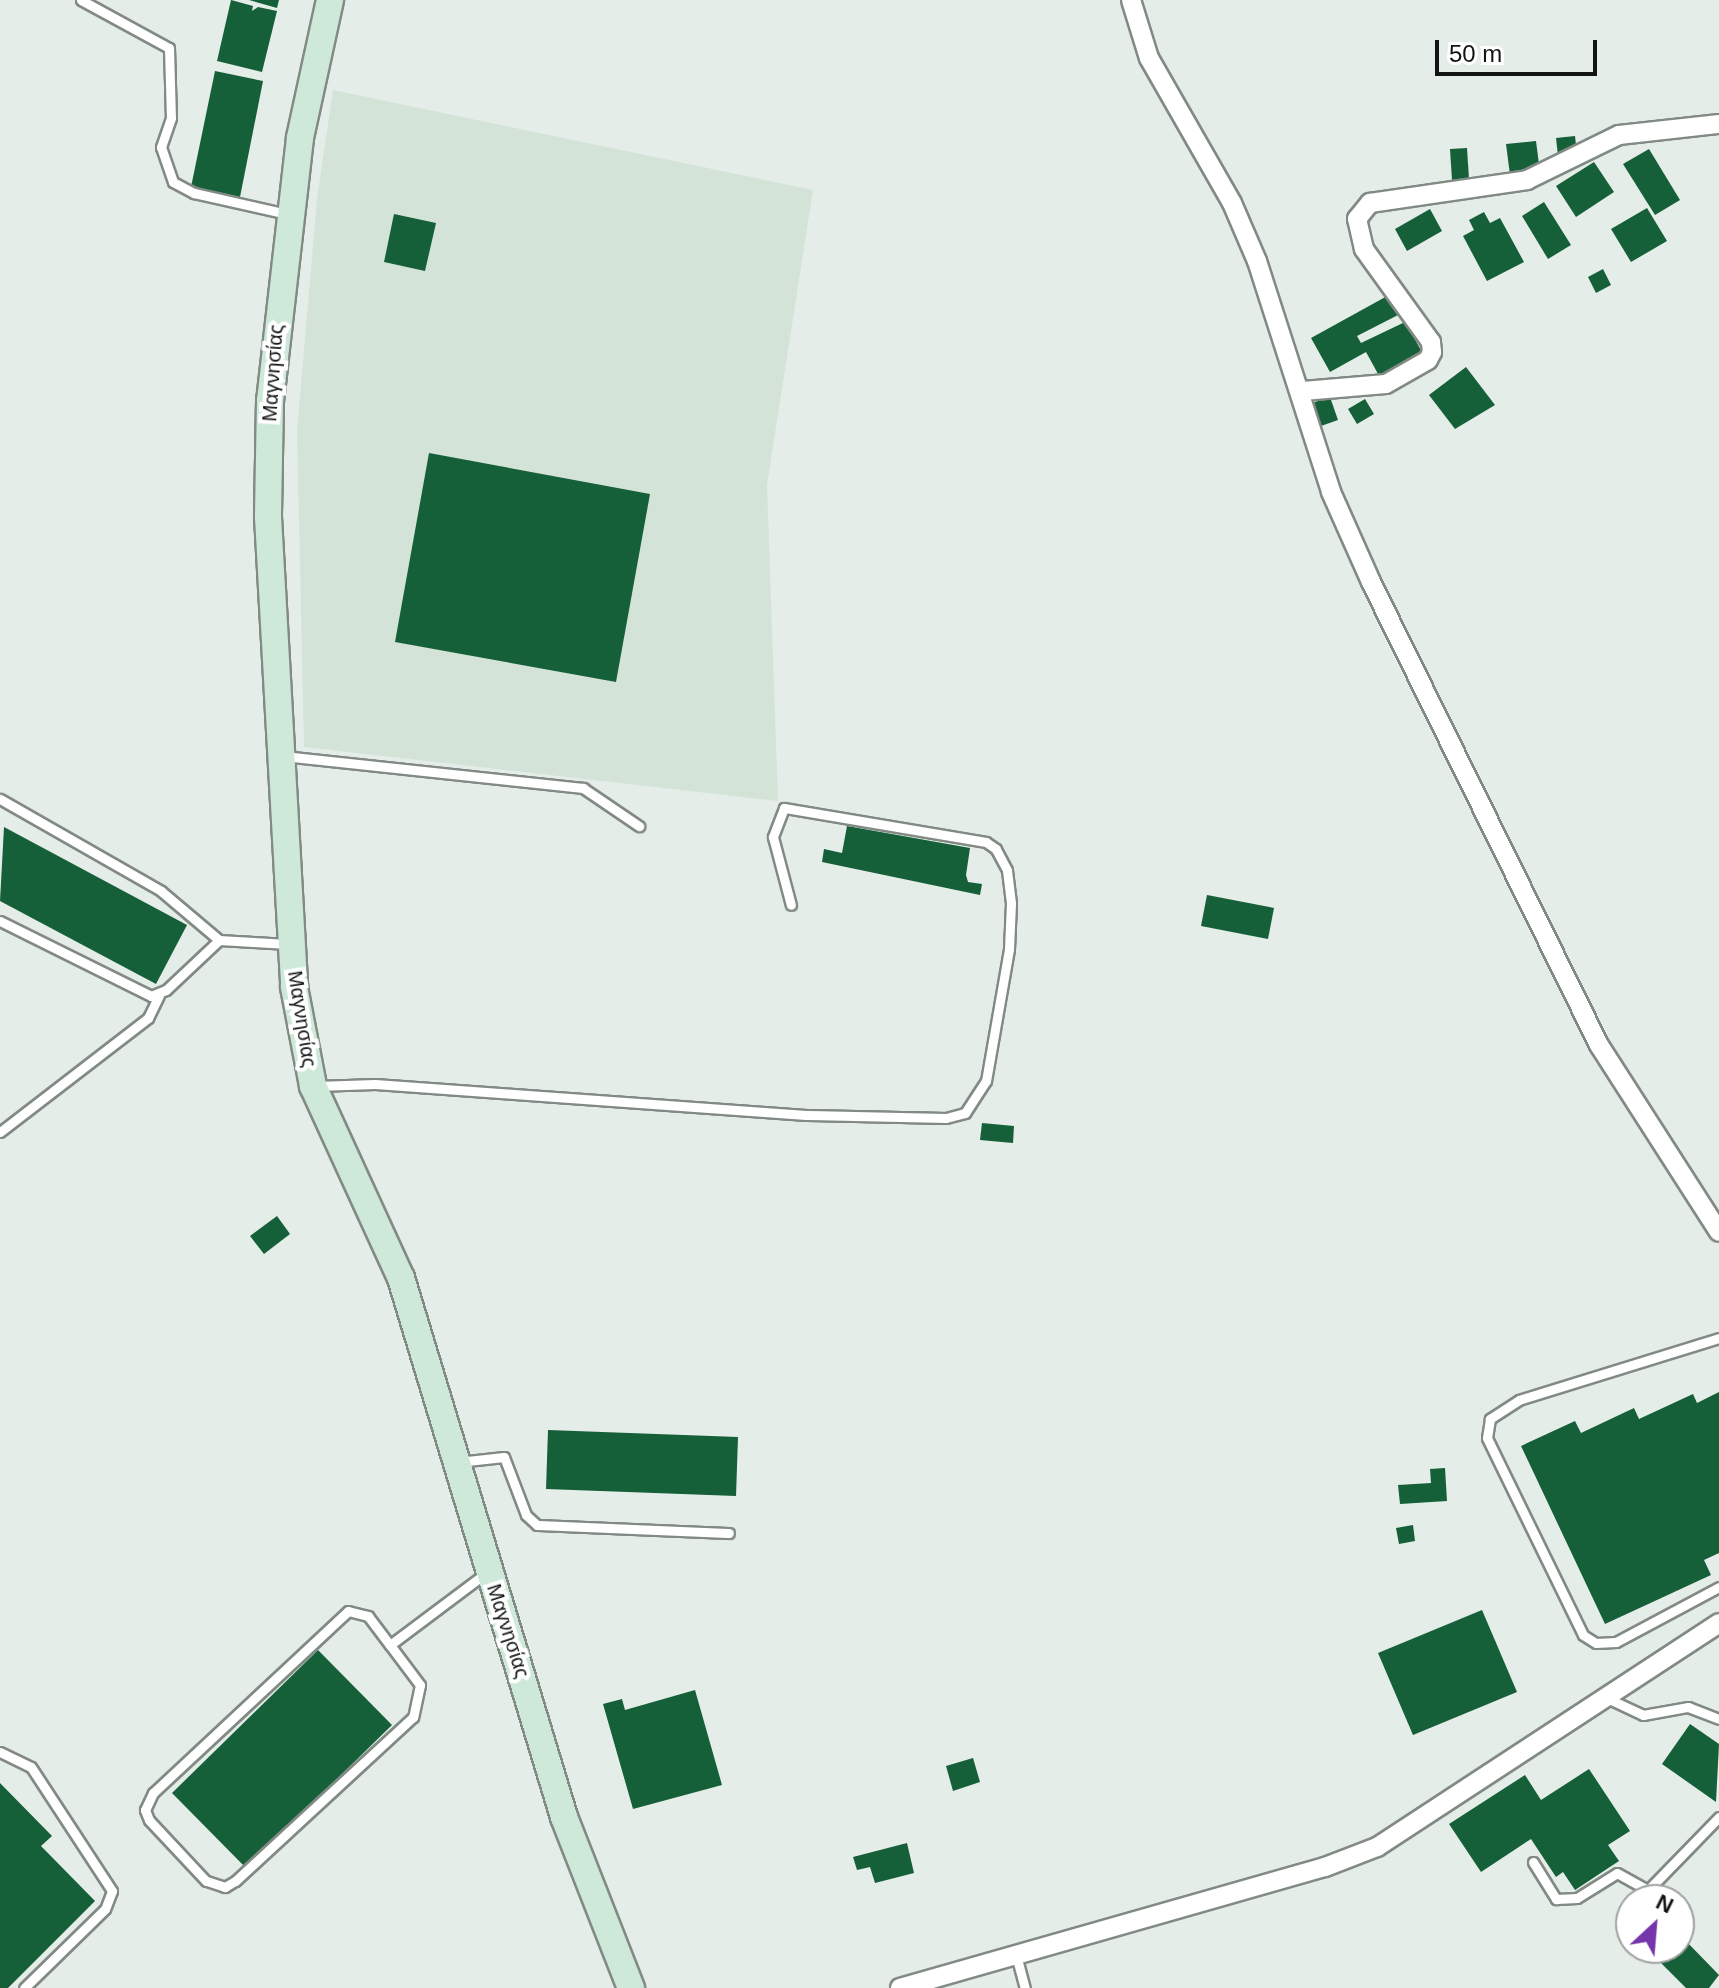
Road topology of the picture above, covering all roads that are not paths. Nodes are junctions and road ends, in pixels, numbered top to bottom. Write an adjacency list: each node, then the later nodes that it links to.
1 (81, 0): 5 (lane)
2 (330, 0): 5 (street, Μαγνησίας)
3 (1131, 0): 6 (street)
4 (1719, 124): 6 (street)
5 (290, 215): 7 (street, Μαγνησίας)
6 (1303, 391): 17 (street)
7 (283, 756): 9 (lane); 13 (street, Μαγνησίας)
8 (0, 799): 12 (lane)
9 (639, 826)
10 (791, 905): 15 (lane)
11 (0, 921): 14 (lane)
12 (219, 940): 13 (lane); 14 (lane)
13 (291, 944): 15 (street, Μαγνησίας)
14 (159, 995): 16 (lane)
15 (313, 1086): 19 (street, Μαγνησίας)
16 (0, 1132)
17 (1719, 1232)
18 (1719, 1338): 22 (lane)
19 (458, 1462): 20 (lane); 21 (street, Μαγνησίας)
20 (729, 1533)
21 (489, 1571): 24 (lane); 32 (street, Μαγνησίας)
22 (1719, 1587)
23 (1719, 1623): 25 (street)
24 (390, 1645): 24 (lane)
25 (1609, 1699): 26 (lane); 30 (street)
26 (1719, 1719)
27 (0, 1752): 31 (lane)
28 (1719, 1817): 29 (lane)
29 (1533, 1862)
30 (1016, 1955): 33 (street); 34 (lane)
31 (24, 1988)
32 (631, 1988)
33 (900, 1988)
34 (1025, 1988)

